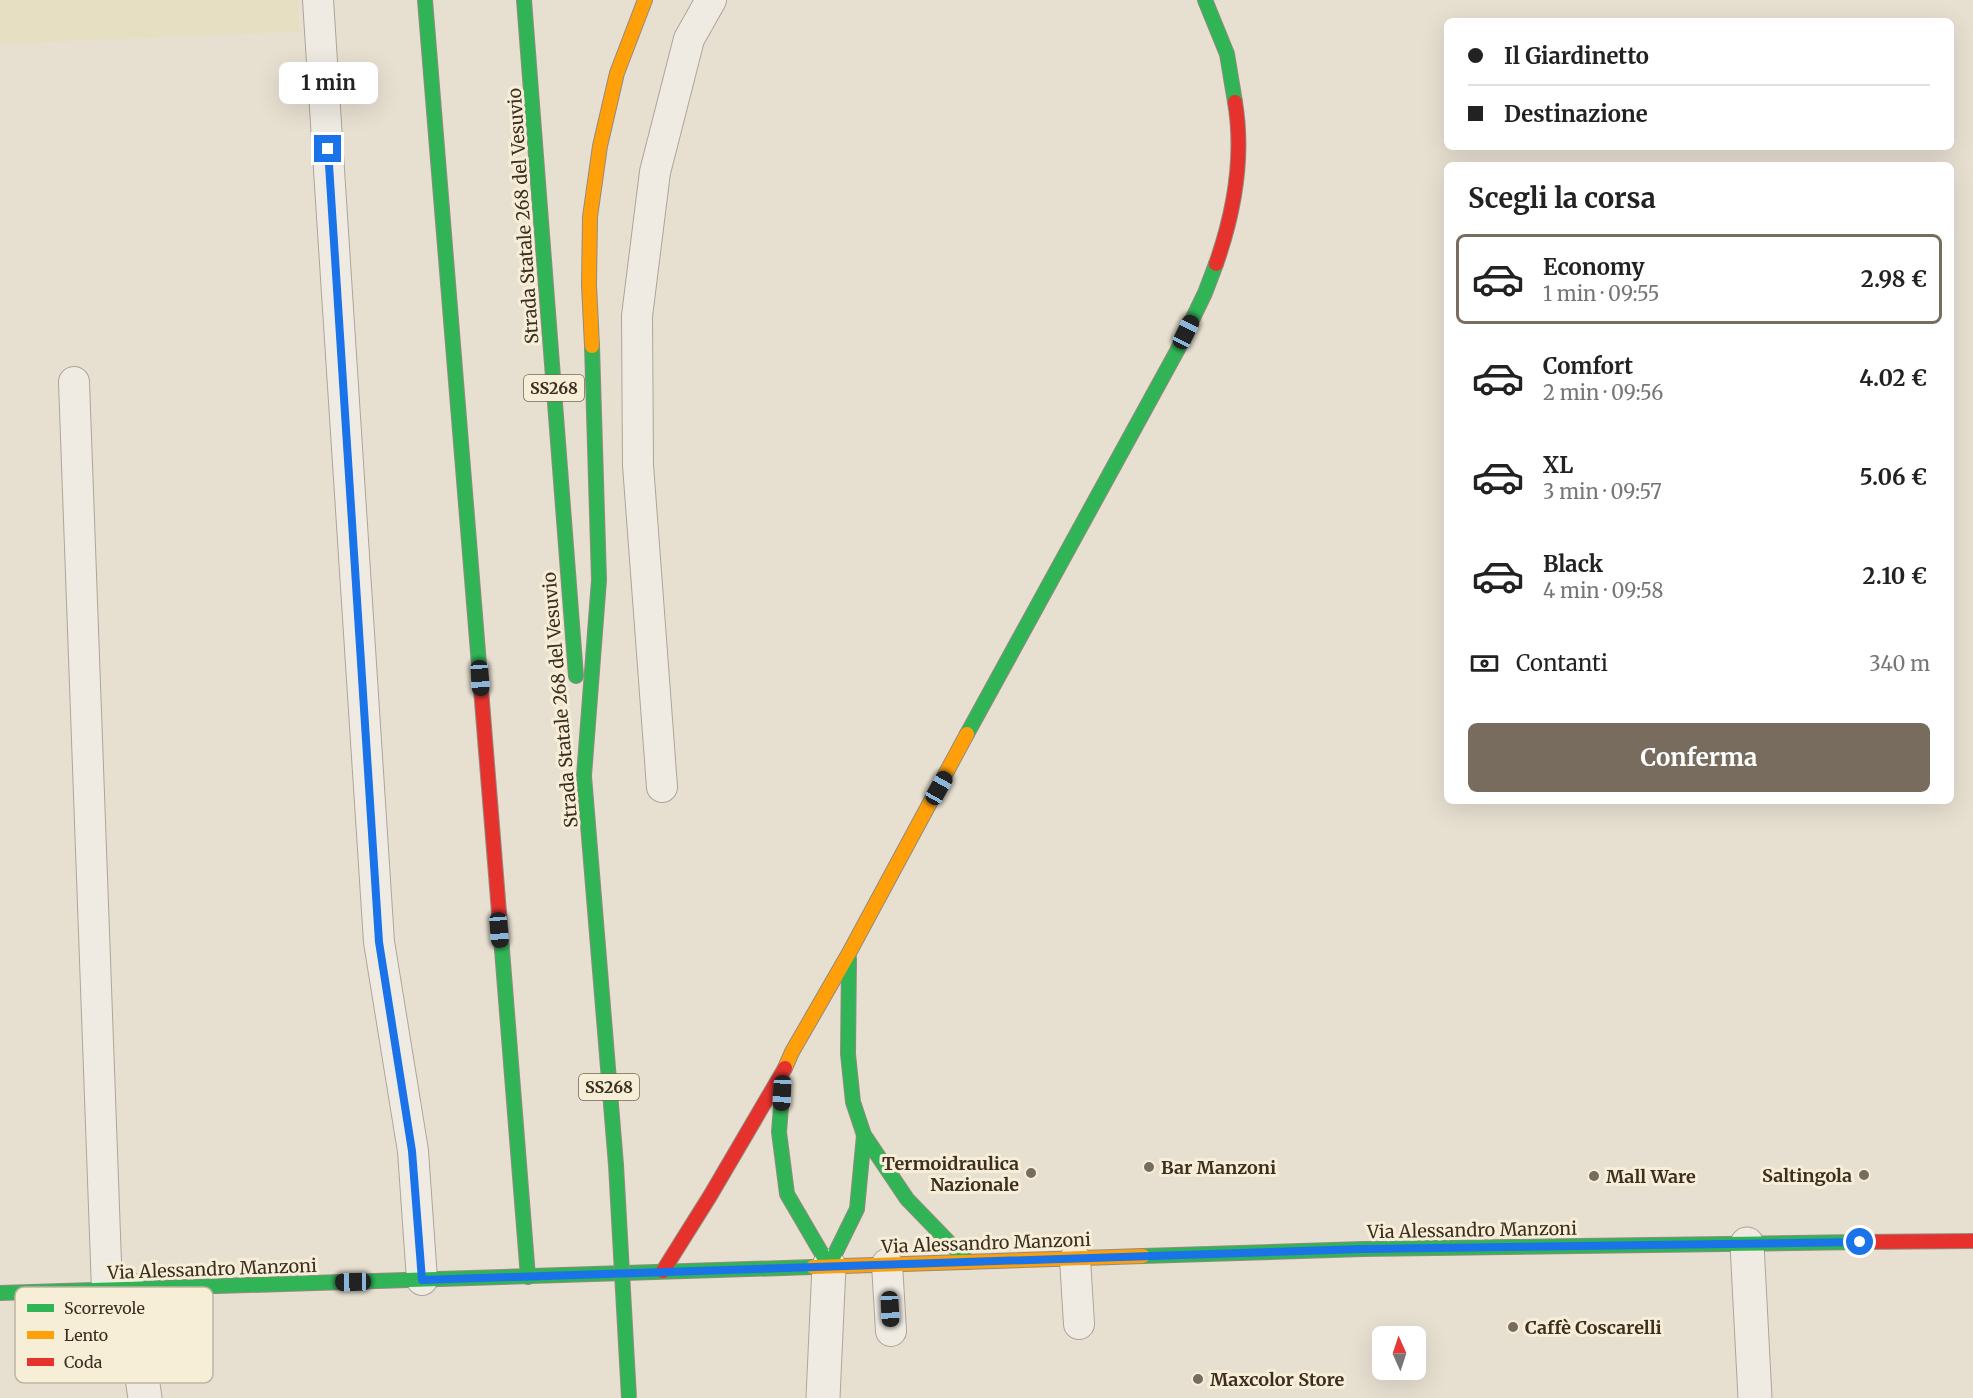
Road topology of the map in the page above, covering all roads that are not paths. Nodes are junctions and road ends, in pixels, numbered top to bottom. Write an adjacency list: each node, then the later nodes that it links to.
1 (318, 0): 21 (lane)
2 (424, 0): 20 (main road)
3 (524, 0): 8 (main road, Strada Statale 268 del Vesuvio / SS268)
4 (645, 0): 8 (main road)
5 (711, 0): 9 (lane)
6 (1205, 0): 10 (main road)
7 (74, 382): 22 (lane)
8 (584, 776): 30 (main road, Strada Statale 268 del Vesuvio / SS268, bridge)
9 (662, 787)
10 (849, 953): 11 (main road); 12 (main road)
11 (783, 1073): 18 (main road); 19 (main road)
12 (864, 1135): 16 (main road); 18 (main road)
13 (1973, 1241): 14 (main road, Via Alessandro Manzoni)
14 (1747, 1244): 15 (main road, Via Alessandro Manzoni); 32 (street)
15 (1075, 1258): 16 (main road, Via Alessandro Manzoni); 26 (lane)
16 (968, 1262): 17 (main road, Via Alessandro Manzoni)
17 (887, 1264): 18 (main road, Via Alessandro Manzoni); 27 (lane)
18 (829, 1266): 19 (main road, Via Alessandro Manzoni); 31 (street)
19 (663, 1271): 20 (main road, Via Alessandro Manzoni)
20 (528, 1277): 21 (main road, Via Alessandro Manzoni)
21 (422, 1280): 23 (main road, Via Alessandro Manzoni)
22 (118, 1287)
23 (186, 1287)
24 (15, 1292): 25 (main road, Via Alessandro Manzoni)
25 (0, 1293)
26 (1079, 1324)
27 (891, 1331)
28 (141, 1383): 29 (street)
29 (145, 1398)
30 (629, 1398)
31 (823, 1398)
32 (1755, 1398)

